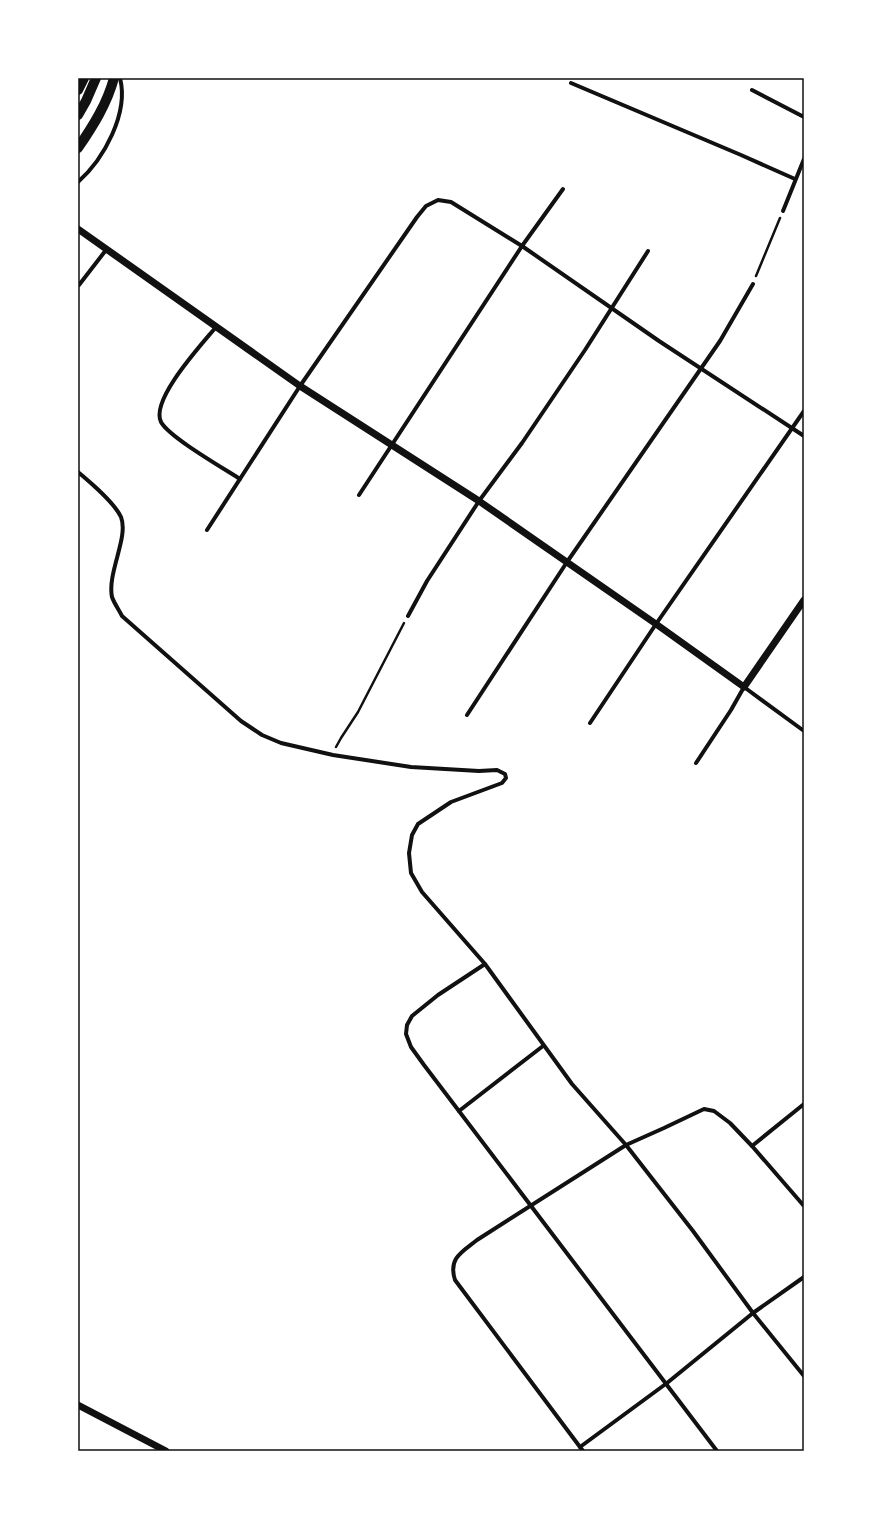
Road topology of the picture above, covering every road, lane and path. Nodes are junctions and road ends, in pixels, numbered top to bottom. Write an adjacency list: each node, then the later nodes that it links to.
1 (84, 78): 6 (main road)
2 (96, 78): 8 (main road)
3 (114, 78): 10 (main road)
4 (120, 78): 13 (street)
5 (571, 83): 12 (street)
6 (78, 90)
7 (752, 90): 9 (street)
8 (78, 115)
9 (804, 117)
10 (78, 148)
11 (804, 159): 12 (street)
12 (795, 179): 15 (street)
13 (78, 182)
14 (563, 189): 18 (street)
15 (783, 211)
16 (777, 228): 21 (path)
17 (78, 229): 19 (street)
18 (522, 246): 23 (street); 26 (street); 30 (street)
19 (106, 250): 22 (street); 24 (street)
20 (648, 251): 23 (street)
21 (753, 284): 25 (street)
22 (79, 285)
23 (611, 308): 25 (street); 34 (street)
24 (216, 327): 26 (street); 32 (street)
25 (701, 369): 28 (street); 36 (street)
26 (300, 386): 30 (street); 32 (street)
27 (804, 411): 28 (street)
28 (793, 428): 29 (street); 39 (street)
29 (804, 436)
30 (391, 445): 33 (street); 34 (street)
31 (78, 472): 44 (street)
32 (240, 479): 35 (street)
33 (359, 495)
34 (479, 502): 36 (street); 38 (street)
35 (207, 530)
36 (567, 562): 39 (street); 41 (street)
37 (804, 600): 40 (street)
38 (408, 616): 44 (path)
39 (656, 624): 40 (street); 42 (street)
40 (744, 687): 43 (street); 45 (street)
41 (467, 715)
42 (590, 724)
43 (804, 731)
44 (333, 755): 46 (street)
45 (696, 763)
46 (485, 964): 47 (street); 49 (street)
47 (544, 1046): 49 (street); 50 (street)
48 (804, 1104): 51 (street)
49 (459, 1111): 52 (street)
50 (626, 1145): 51 (street); 52 (street); 55 (street)
51 (752, 1146): 53 (street)
52 (530, 1206): 57 (street); 59 (street)
53 (804, 1206)
54 (804, 1277): 55 (street)
55 (753, 1313): 56 (street); 57 (street)
56 (804, 1376)
57 (667, 1383): 59 (street); 62 (street)
58 (78, 1405): 60 (street)
59 (580, 1447): 61 (street)
60 (166, 1451)
61 (583, 1451)
62 (717, 1451)

